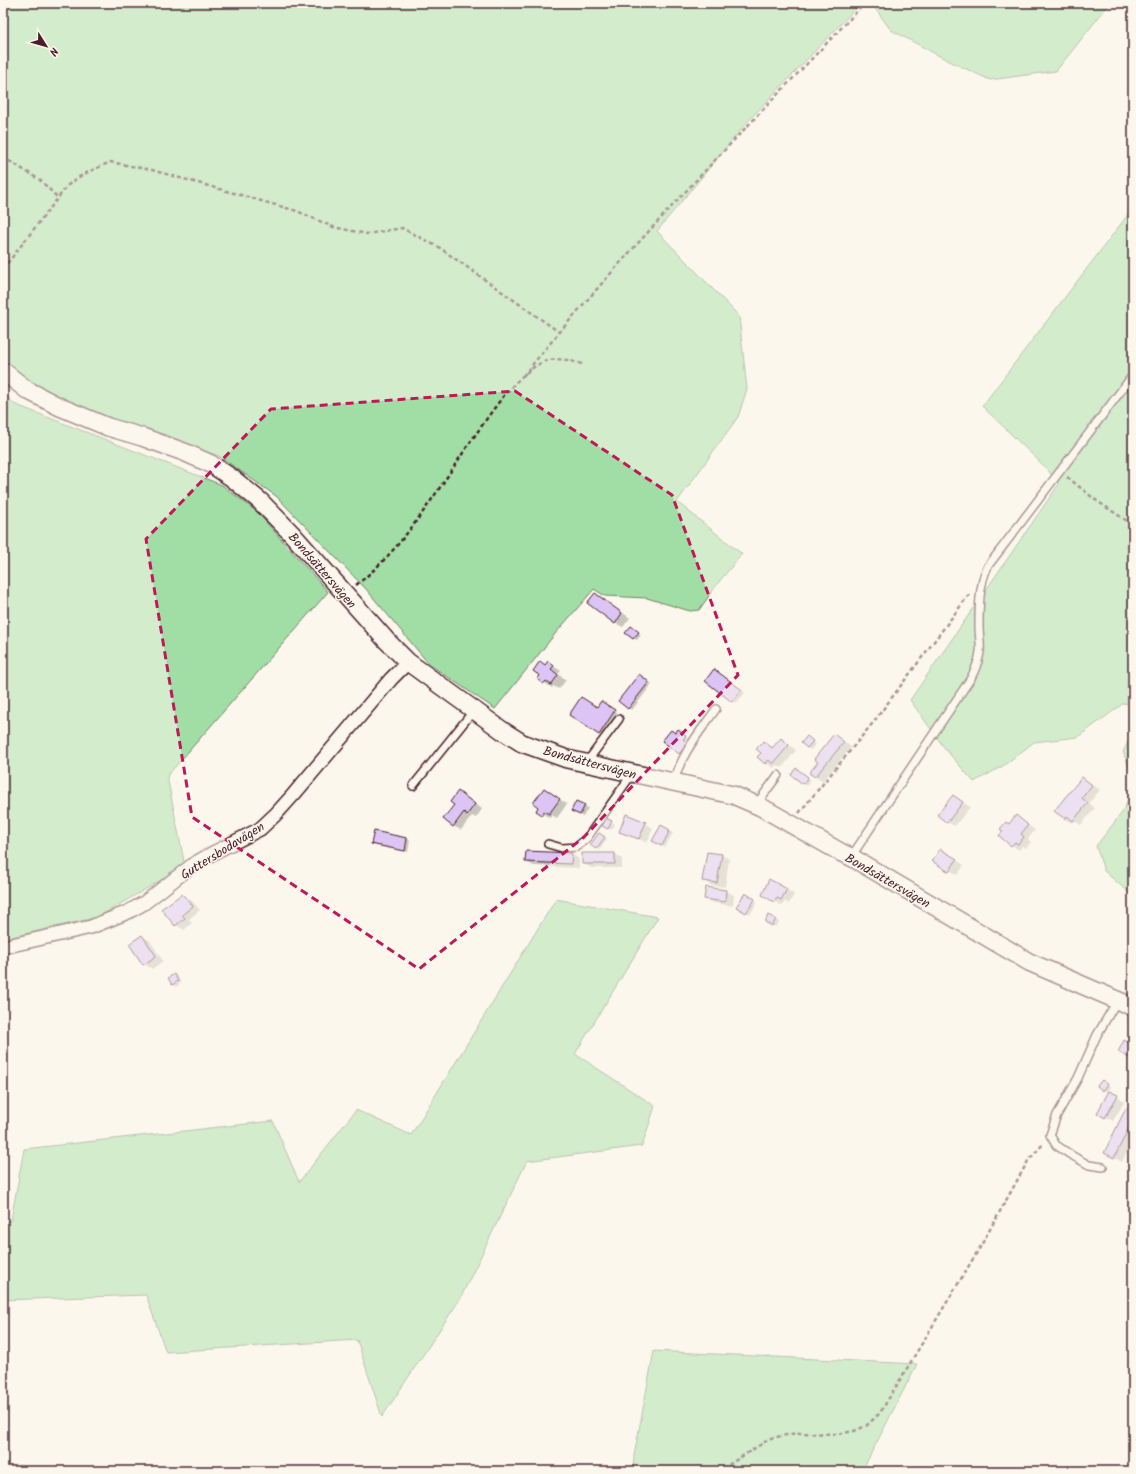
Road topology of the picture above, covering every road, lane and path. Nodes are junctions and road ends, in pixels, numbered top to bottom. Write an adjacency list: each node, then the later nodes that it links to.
1 (865, 3): 5 (path)
2 (3, 157): 3 (path)
3 (58, 198): 4 (path); 5 (path)
4 (3, 269)
5 (559, 332): 9 (path)
6 (582, 364): 9 (path)
7 (3, 371): 13 (street, Bondsättersvägen)
8 (1133, 375): 10 (lane)
9 (523, 376): 13 (path)
10 (1060, 471): 11 (path); 12 (lane)
11 (1133, 525)
12 (984, 574): 24 (path); 26 (lane)
13 (344, 594): 14 (street, Bondsättersvägen)
14 (408, 662): 16 (street, Bondsättersvägen); 27 (street, Guttersbodavägen)
15 (716, 709): 21 (lane)
16 (474, 710): 18 (street, Bondsättersvägen); 22 (lane)
17 (619, 719): 18 (lane)
18 (586, 764): 19 (street, Bondsättersvägen)
19 (632, 774): 21 (street, Bondsättersvägen); 25 (lane)
20 (778, 774): 23 (lane)
21 (674, 783): 23 (street, Bondsättersvägen)
22 (413, 786)
23 (755, 805): 24 (street, Bondsättersvägen)
24 (790, 824): 26 (street, Bondsättersvägen)
25 (548, 844)
26 (851, 857): 28 (street, Bondsättersvägen)
27 (3, 947)
28 (1117, 1001): 29 (street, Bondsättersvägen); 30 (lane)
29 (1133, 1007)
30 (1050, 1135): 31 (lane); 32 (path)
31 (1103, 1166)
32 (716, 1471)

